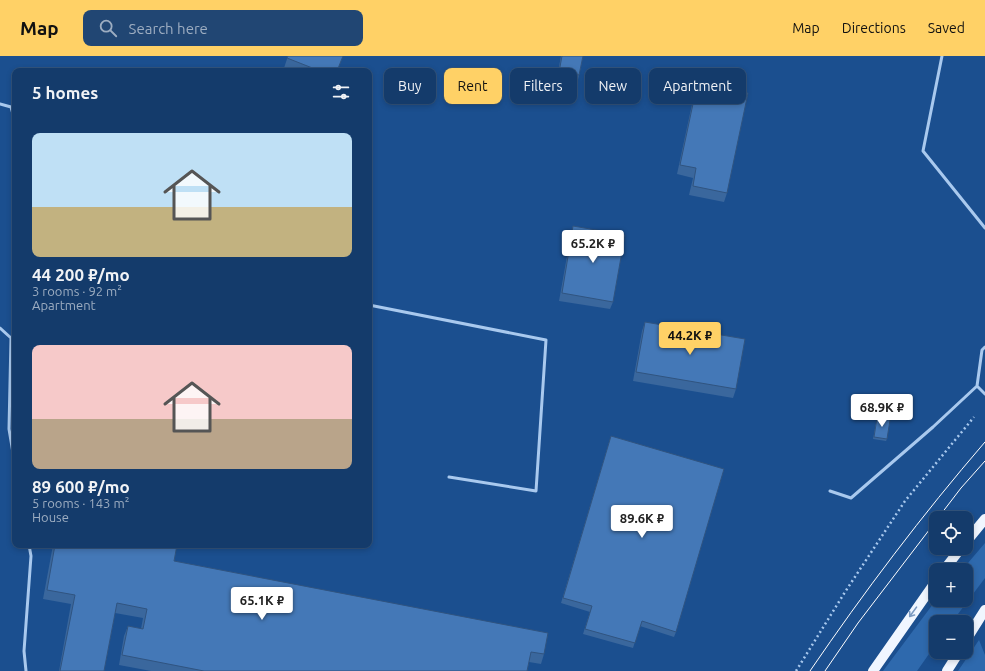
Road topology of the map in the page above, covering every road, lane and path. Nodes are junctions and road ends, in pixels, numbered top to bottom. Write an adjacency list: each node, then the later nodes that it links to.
1 (942, 56): 4 (lane)
2 (0, 104): 3 (lane)
3 (12, 110)
4 (985, 228)
5 (372, 306): 12 (lane)
6 (0, 328): 11 (lane)
7 (985, 347): 8 (lane)
8 (977, 386): 9 (lane); 13 (lane)
9 (985, 394)
10 (974, 416): 24 (path)
11 (12, 447)
12 (449, 477)
13 (830, 491)
14 (985, 519): 15 (main road)
15 (973, 534)
16 (30, 548): 23 (lane)
17 (956, 555): 18 (main road)
18 (949, 563)
19 (929, 591): 25 (main road, one-way to 25)
20 (985, 610): 21 (main road)
21 (973, 629)
22 (955, 659): 26 (main road)
23 (26, 671)
24 (796, 671)
25 (873, 671)
26 (947, 671)

